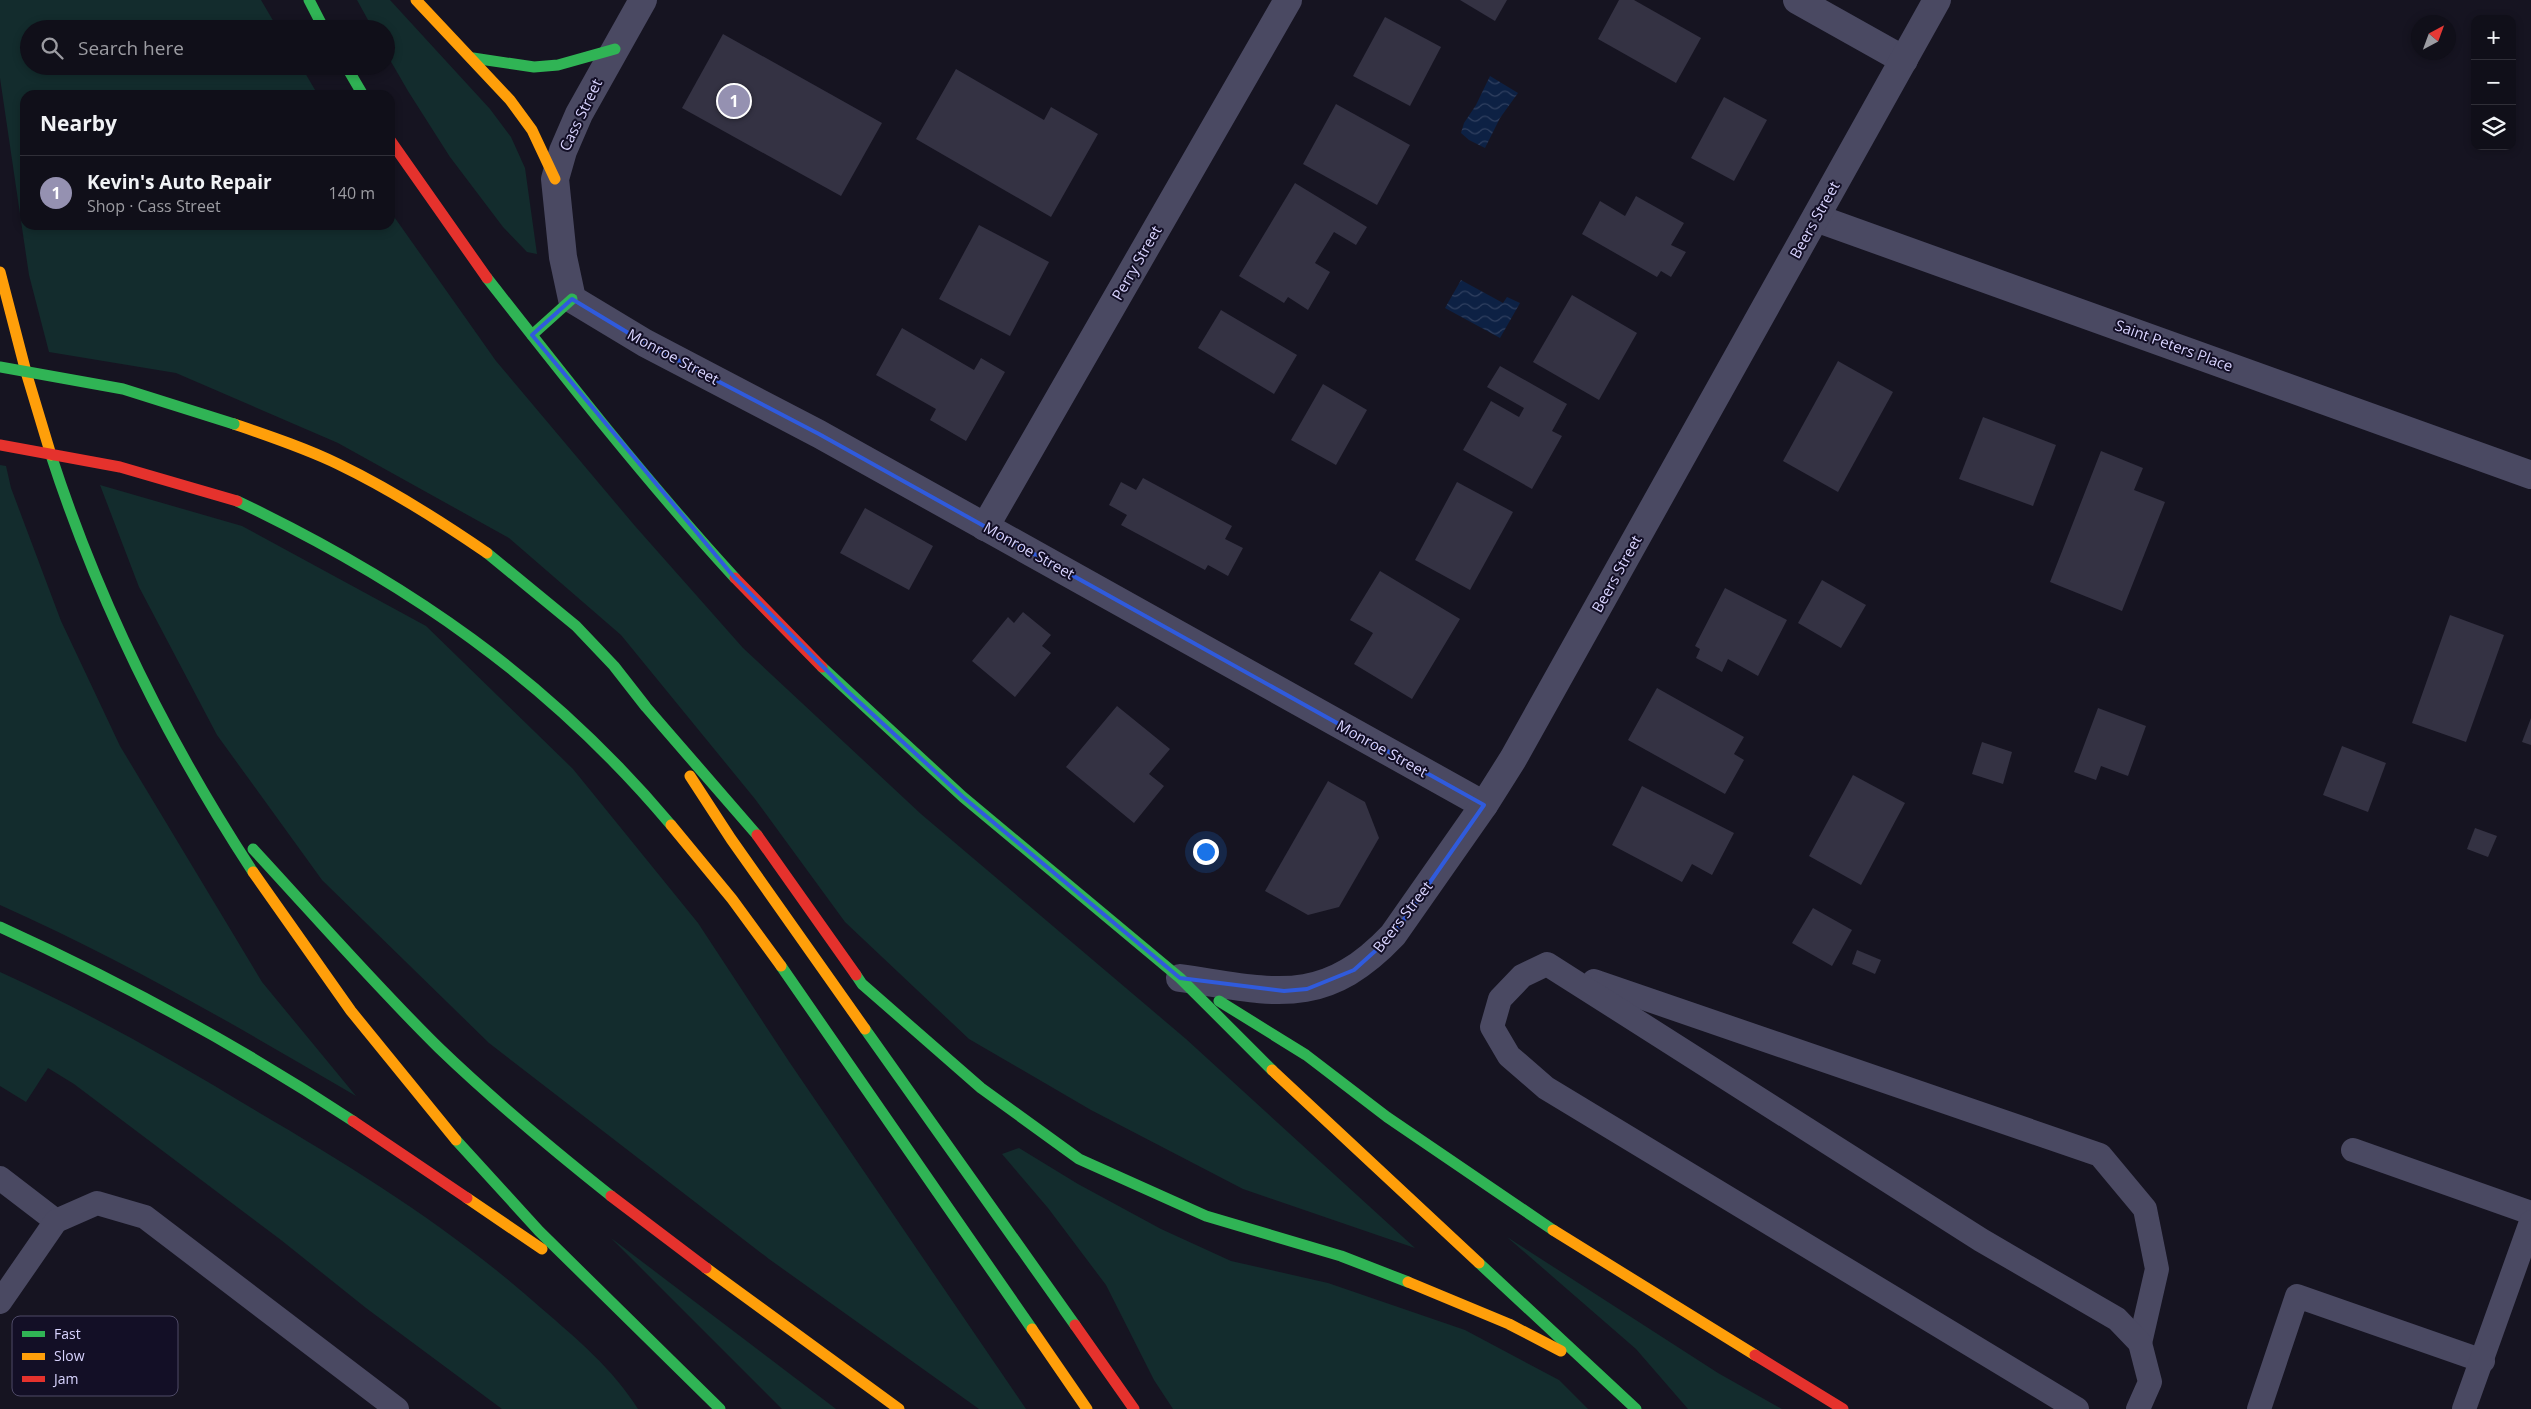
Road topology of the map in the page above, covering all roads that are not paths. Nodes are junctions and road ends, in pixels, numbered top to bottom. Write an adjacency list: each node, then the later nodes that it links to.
1 (309, 0): 7 (highway)
2 (416, 0): 9 (highway)
3 (643, 0): 8 (street, Cass Street)
4 (1288, 0): 22 (street, Perry Street)
5 (1797, 0): 10 (street)
6 (1937, 0): 10 (street, Beers Street)
7 (319, 20)
8 (615, 49): 9 (highway); 14 (street, Cass Street)
9 (473, 58): 14 (highway)
10 (1904, 60): 15 (street, Beers Street)
11 (351, 75): 12 (highway)
12 (360, 90)
13 (395, 147): 18 (highway)
14 (555, 179): 17 (street, Cass Street)
15 (1816, 218): 21 (street, Saint Peters Place); 25 (street, Beers Street)
16 (0, 272): 24 (highway)
17 (572, 299): 18 (highway); 22 (street, Monroe Street)
18 (532, 335): 28 (highway)
19 (0, 367): 23 (highway, bridge)
20 (0, 445): 42 (highway, bridge)
21 (2531, 475)
22 (985, 527): 25 (street, Monroe Street)
23 (646, 707): 38 (highway); 43 (highway)
24 (204, 796): 34 (highway); 41 (highway)
25 (1484, 805): 28 (street, Beers Street)
26 (0, 927): 34 (highway)
27 (1554, 968): 36 (lane); 36 (lane); 46 (lane)
28 (1180, 978): 38 (highway); 45 (highway)
29 (2353, 1150): 31 (lane)
30 (0, 1178): 32 (lane)
31 (2531, 1213)
32 (56, 1221): 35 (lane); 39 (lane)
33 (2531, 1222): 37 (lane)
34 (594, 1284): 40 (highway)
35 (0, 1302)
36 (2140, 1343): 47 (lane)
37 (2483, 1361): 48 (lane); 49 (lane)
38 (1594, 1368): 44 (highway)
39 (397, 1409)
40 (720, 1409)
41 (899, 1409)
42 (1087, 1409)
43 (1134, 1409)
44 (1636, 1409)
45 (1843, 1409)
46 (2077, 1409)
47 (2138, 1409)
48 (2258, 1409)
49 (2464, 1409)

